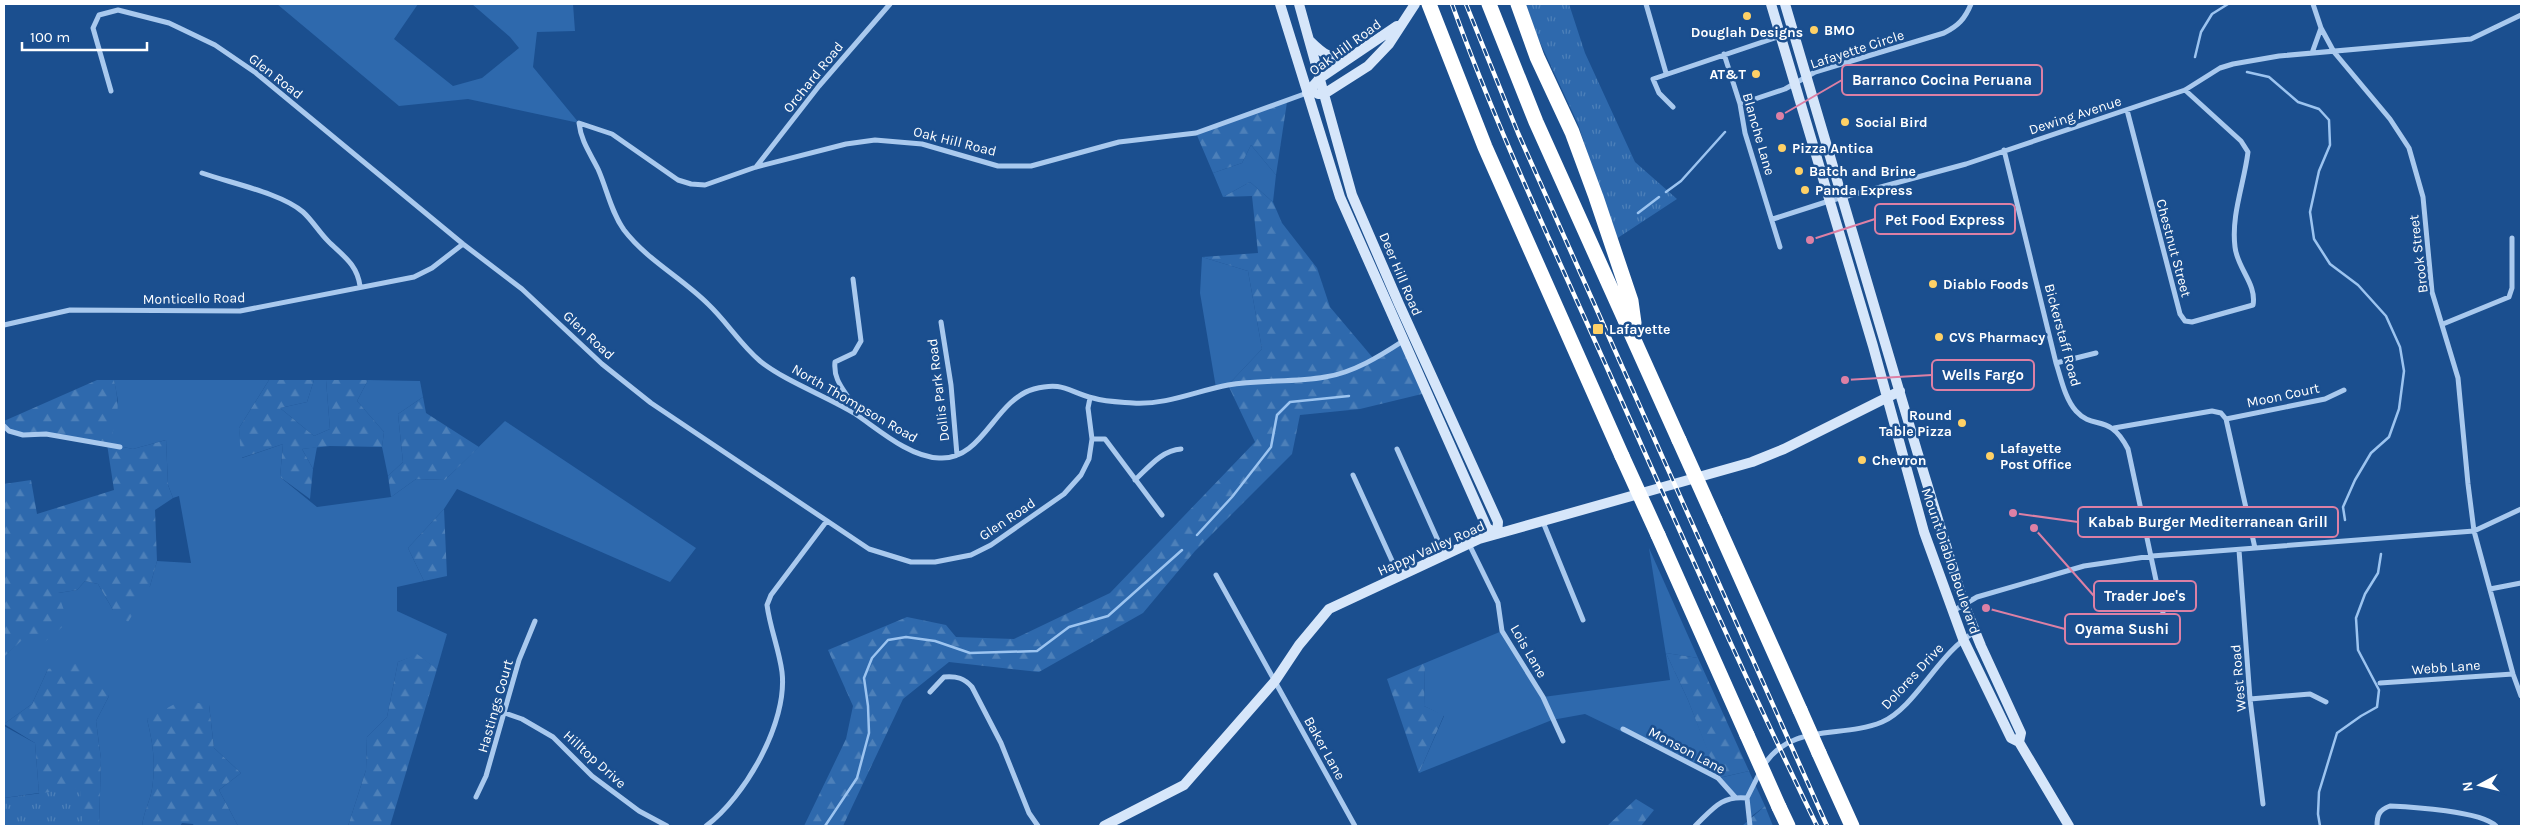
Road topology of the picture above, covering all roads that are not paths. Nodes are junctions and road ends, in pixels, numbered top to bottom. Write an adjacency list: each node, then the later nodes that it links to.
1 (890, 4): 36 (street, Orchard Road)
2 (1280, 4): 28 (street, Deer Hill Road)
3 (1299, 4): 17 (street, Deer Hill Road)
4 (1415, 4): 14 (street, Oak Hill Road)
5 (1429, 4): 114 (highway, bridge)
6 (1489, 4): 52 (highway)
7 (1518, 4): 52 (highway)
8 (1646, 4): 22 (street)
9 (1771, 4): 16 (street, Mount Diablo Boulevard)
10 (1785, 4): 24 (street, Mount Diablo Boulevard)
11 (1971, 4): 24 (street, Lafayette Circle)
12 (2312, 4): 15 (street, Brook Street)
13 (2521, 15): 19 (street, Dewing Avenue)
14 (1400, 24): 18 (street, Oak Hill Road); 29 (street, Oak Hill Road)
15 (2321, 28): 19 (street, Brook Street); 20 (street)
16 (1780, 36): 21 (street); 25 (street, Mount Diablo Boulevard)
17 (1310, 41): 18 (street); 23 (street, Deer Hill Road)
18 (1368, 47): 23 (street, Oak Hill Road)
19 (2334, 52): 20 (street, Dewing Avenue); 48 (street, Brook Street)
20 (2312, 53): 26 (street, Dewing Avenue)
21 (1724, 54): 22 (street); 30 (street, Blanche Lane)
22 (1666, 74): 31 (street)
23 (1320, 78): 28 (street, Oak Hill Road); 29 (street, Deer Hill Road)
24 (1807, 78): 25 (street, Lafayette Circle); 38 (street, Mount Diablo Boulevard)
25 (1795, 84): 30 (street, Lafayette Circle); 35 (street, Mount Diablo Boulevard)
26 (2185, 90): 32 (street, Dewing Avenue); 32 (street, Chestnut Street)
27 (110, 91): 43 (street, Glen Road)
28 (1307, 93): 29 (street, Oak Hill Road); 36 (street, Oak Hill Road); 51 (street, Deer Hill Road)
29 (1324, 94): 50 (street, Deer Hill Road)
30 (1740, 104): 40 (street, Blanche Lane)
31 (1673, 107)
32 (2127, 110): 34 (street, Dewing Avenue)
33 (579, 122): 36 (street, Oak Hill Road); 59 (street, North Thompson Road)
34 (2004, 150): 38 (street, Dewing Avenue); 54 (street, Bickerstaff Road)
35 (1816, 158): 38 (street); 39 (street, Mount Diablo Boulevard)
36 (756, 167)
37 (202, 173): 46 (street)
38 (1842, 198): 39 (street, Dewing Avenue); 41 (street, Mount Diablo Boulevard)
39 (1828, 201): 40 (street); 41 (street); 57 (street, Mount Diablo Boulevard)
40 (1773, 219): 44 (street, Blanche Lane)
41 (1854, 237): 56 (street, Mount Diablo Boulevard)
42 (2512, 238): 48 (street)
43 (464, 244): 46 (street, Monticello Road); 72 (street, Glen Road)
44 (1780, 247)
45 (853, 278): 59 (street)
46 (360, 286): 49 (street, Monticello Road)
47 (941, 322): 67 (street, Dollis Park Road)
48 (2443, 324): 74 (street, Brook Street)
49 (4, 325)
50 (1411, 330): 51 (street, North Thompson Road); 75 (street, Deer Hill Road)
51 (1403, 341): 58 (street, North Thompson Road); 75 (street, Deer Hill Road)
52 (1637, 344): 115 (highway, bridge)
53 (2096, 353): 54 (street)
54 (2056, 363): 62 (street, Bickerstaff Road)
55 (2344, 390): 60 (street, Moon Court)
56 (1900, 391): 57 (street, Happy Valley Road); 85 (street, Mount Diablo Boulevard)
57 (1887, 397): 73 (street, Happy Valley Road); 86 (street, Mount Diablo Boulevard)
58 (1090, 398): 63 (street, Glen Road); 67 (street, North Thompson Road)
59 (854, 413): 67 (street, North Thompson Road)
60 (2226, 419): 62 (street); 77 (street)
61 (4, 426): 64 (street)
62 (2114, 428): 80 (street)
63 (1092, 439): 69 (street); 72 (street, Glen Road)
64 (120, 447)
65 (1181, 449): 69 (street)
66 (1397, 449): 79 (street)
67 (956, 455)
68 (1353, 474): 82 (street)
69 (1135, 480): 71 (street)
70 (2521, 509): 74 (street)
71 (1162, 515)
72 (826, 522): 108 (street)
73 (1542, 522): 75 (street, Happy Valley Road); 87 (street)
74 (2474, 531): 77 (street); 84 (street, Brook Street)
75 (1497, 534): 76 (street, Happy Valley Road)
76 (1469, 544): 79 (street, Happy Valley Road); 101 (street, Lois Lane)
77 (2255, 548): 78 (street)
78 (2239, 550): 80 (street); 97 (street, West Road)
79 (1444, 554): 82 (street, Happy Valley Road)
80 (2152, 556): 85 (street); 90 (street)
81 (1216, 575): 93 (street, Baker Lane)
82 (1400, 576): 93 (street, Happy Valley Road)
83 (2521, 583): 84 (street)
84 (2490, 589): 92 (street, Brook Street)
85 (1964, 604): 86 (street); 89 (street, Mount Diablo Boulevard)
86 (1953, 611): 91 (street, Mount Diablo Boulevard)
87 (1583, 620)
88 (535, 621): 99 (street, Hastings Court)
89 (1975, 632): 91 (street, Dolores Drive); 102 (street, Mount Diablo Boulevard)
90 (2143, 634)
91 (1963, 639): 102 (street, Mount Diablo Boulevard); 105 (street, Dolores Drive)
92 (2513, 674): 94 (street, Webb Lane); 96 (street, Brook Street)
93 (1275, 681): 110 (street, Happy Valley Road); 111 (street, Baker Lane)
94 (2380, 683)
95 (930, 692): 109 (street)
96 (2521, 696)
97 (2250, 699): 98 (street); 106 (street, West Road)
98 (2326, 702)
99 (505, 713): 103 (street, Hastings Court); 107 (street, Hilltop Drive)
100 (1623, 729): 104 (street, Monson Lane)
101 (1563, 741)
102 (2019, 742): 116 (street, Mount Diablo Boulevard)
103 (476, 797)
104 (1735, 797): 105 (street); 112 (street)
105 (1747, 798): 113 (street)
106 (2263, 804)
107 (667, 826)
108 (706, 826)
109 (1038, 826)
110 (1104, 826)
111 (1355, 826)
112 (1694, 826)
113 (1750, 826)
114 (1788, 826)
115 (1852, 826)
116 (2069, 826)
117 (2376, 826): 118 (street)
118 (2496, 826)

